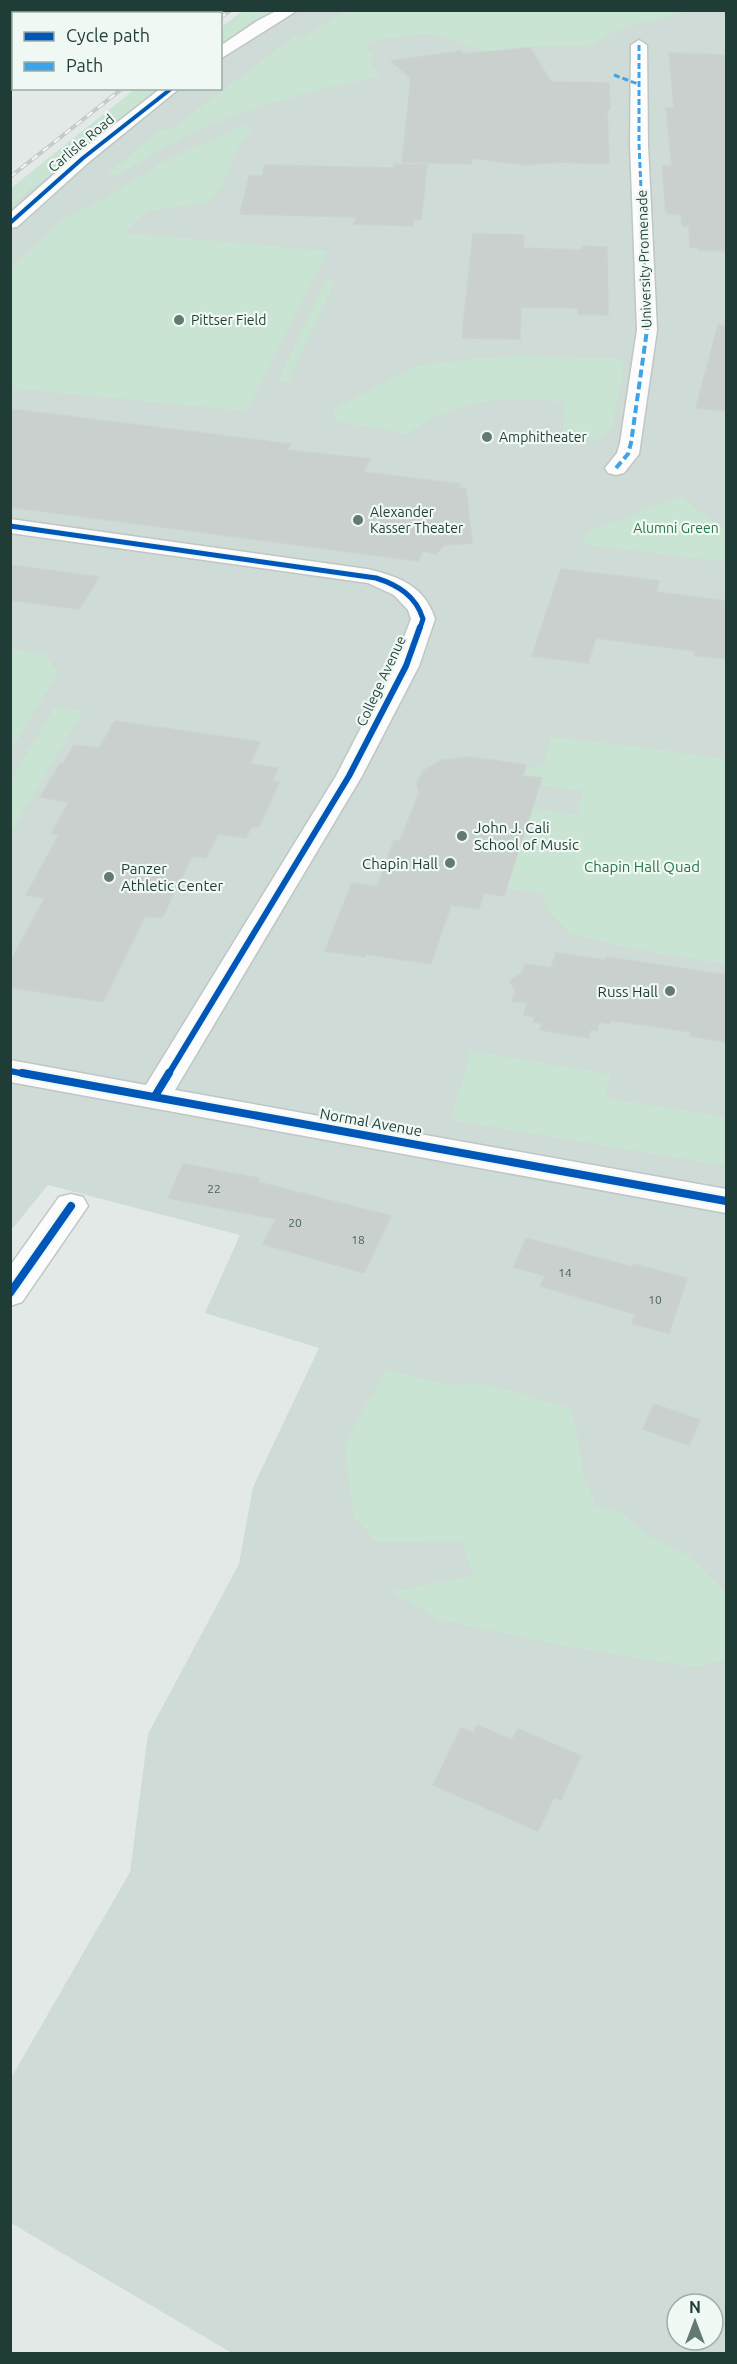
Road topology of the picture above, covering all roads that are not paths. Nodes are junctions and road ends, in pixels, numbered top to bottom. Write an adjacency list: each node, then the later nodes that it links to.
1 (291, 10): 3 (street)
2 (639, 45): 5 (street, University Promenade)
3 (222, 53)
4 (614, 75): 5 (street)
5 (638, 84): 8 (street, University Promenade)
6 (169, 90): 7 (street, Carlisle Road)
7 (10, 223)
8 (616, 468)
9 (10, 526): 11 (street, College Avenue)
10 (10, 1071): 11 (street, Normal Avenue)
11 (155, 1096): 12 (street, Normal Avenue)
12 (726, 1201)
13 (71, 1206): 14 (street)
14 (10, 1293)

